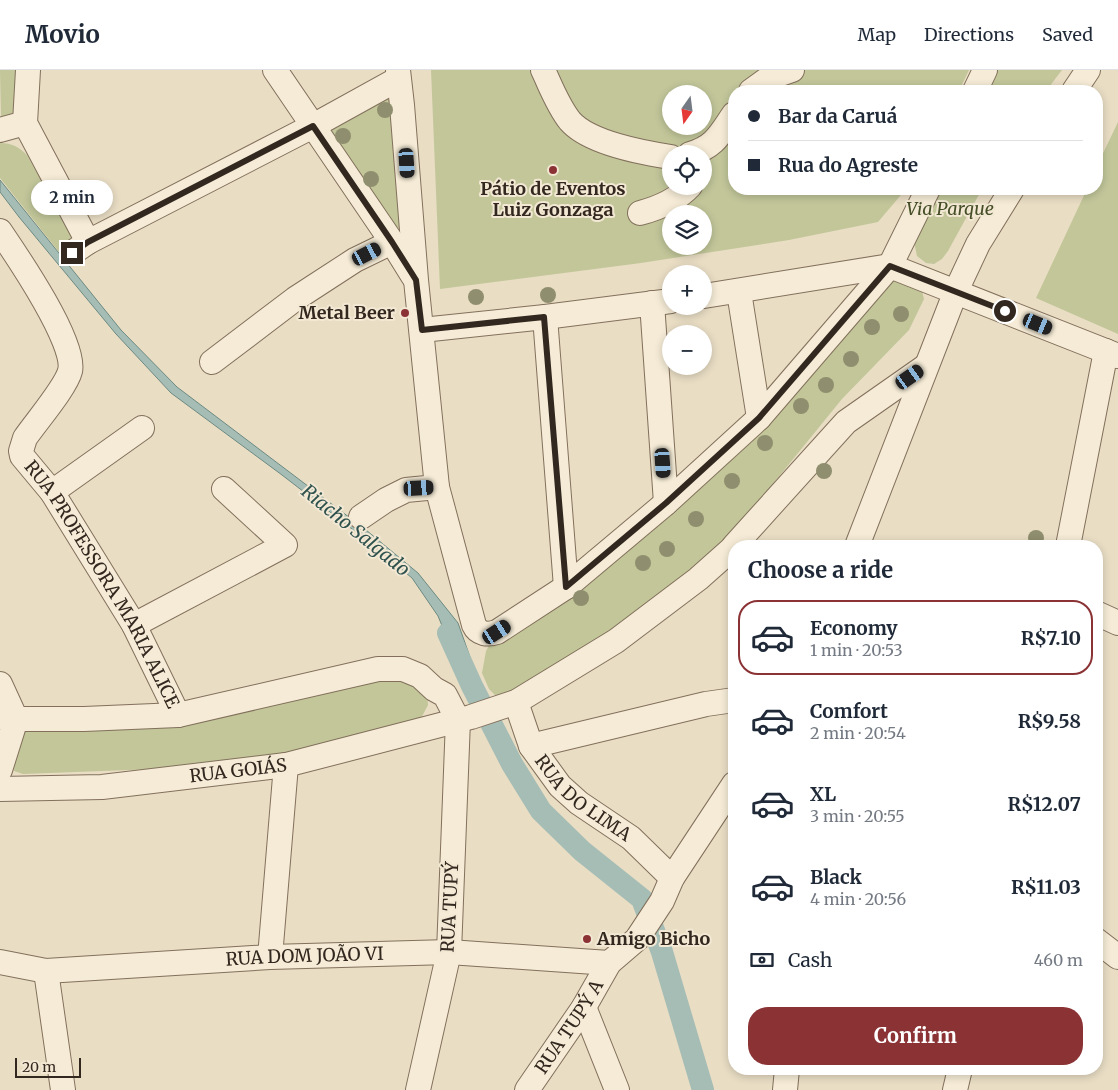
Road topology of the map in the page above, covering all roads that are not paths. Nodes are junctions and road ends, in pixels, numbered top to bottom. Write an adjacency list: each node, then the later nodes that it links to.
1 (28, 70): 12 (street)
2 (275, 70): 13 (street)
3 (543, 70): 17 (street)
4 (792, 70): 8 (street)
5 (985, 70): 9 (street)
6 (1088, 70): 10 (street)
7 (398, 74): 13 (street); 25 (street)
8 (759, 85)
9 (978, 85)
10 (1078, 85)
11 (728, 123): 14 (street)
12 (9, 125): 13 (street)
13 (313, 126): 23 (street)
14 (716, 141): 15 (street); 16 (street)
15 (709, 145)
16 (712, 149)
17 (662, 156)
18 (680, 195): 21 (street)
19 (925, 195): 24 (street)
20 (1008, 195): 26 (street)
21 (640, 213)
22 (0, 231): 40 (street, RUA PROFESSORA MARIA ALICE)
23 (392, 242): 25 (street); 34 (street)
24 (890, 266): 26 (street); 27 (street); 36 (street)
25 (416, 280): 32 (street)
26 (956, 291): 33 (street); 35 (street)
27 (739, 292): 28 (street); 36 (street)
28 (712, 295)
29 (662, 302): 31 (street)
30 (662, 315): 41 (street)
31 (544, 317): 32 (street); 47 (street)
32 (422, 330): 38 (street)
33 (1112, 354): 45 (street)
34 (212, 362)
35 (926, 366): 43 (street, RUA GOIÁS); 44 (street)
36 (759, 418): 41 (street)
37 (142, 428): 40 (street)
38 (437, 487): 42 (street); 47 (street)
39 (224, 489): 50 (street)
40 (52, 492): 50 (street, RUA PROFESSORA MARIA ALICE)
41 (666, 503): 47 (street)
42 (361, 517)
43 (739, 540)
44 (859, 540)
45 (1069, 540)
46 (728, 552): 53 (street, RUA GOIÁS)
47 (566, 587)
48 (1103, 616): 49 (street)
49 (1118, 623)
50 (134, 625): 54 (street, RUA PROFESSORA MARIA ALICE)
51 (0, 684): 55 (street)
52 (728, 701): 57 (street)
53 (508, 705): 56 (street, RUA GOIÁS); 57 (street, RUA DO LIMA)
54 (178, 716): 55 (street); 56 (street)
55 (8, 718): 59 (street)
56 (465, 719): 58 (street, RUA GOIÁS); 64 (street, RUA TUPÝ)
57 (531, 746): 62 (street, RUA DO LIMA)
58 (286, 765): 60 (street, RUA GOIÁS); 65 (street)
59 (0, 770)
60 (0, 789)
61 (728, 793): 62 (street, RUA TUPÝ A)
62 (672, 878): 68 (street, RUA TUPÝ A)
63 (1103, 945): 66 (street)
64 (449, 952): 65 (street, RUA DOM JOÃO VI); 68 (street, RUA DOM JOÃO VI); 75 (street, RUA TUPÝ)
65 (270, 957): 69 (street, RUA DOM JOÃO VI)
66 (1118, 957)
67 (0, 962): 69 (street, RUA DOM JOÃO VI)
68 (610, 963): 70 (street, RUA TUPÝ A)
69 (46, 971): 74 (street)
70 (584, 1008): 73 (street); 76 (street, RUA TUPÝ A)
71 (786, 1075): 77 (street)
72 (959, 1075): 78 (street)
73 (616, 1089)
74 (63, 1090)
75 (418, 1090)
76 (527, 1090)
77 (785, 1090)
78 (956, 1090)

